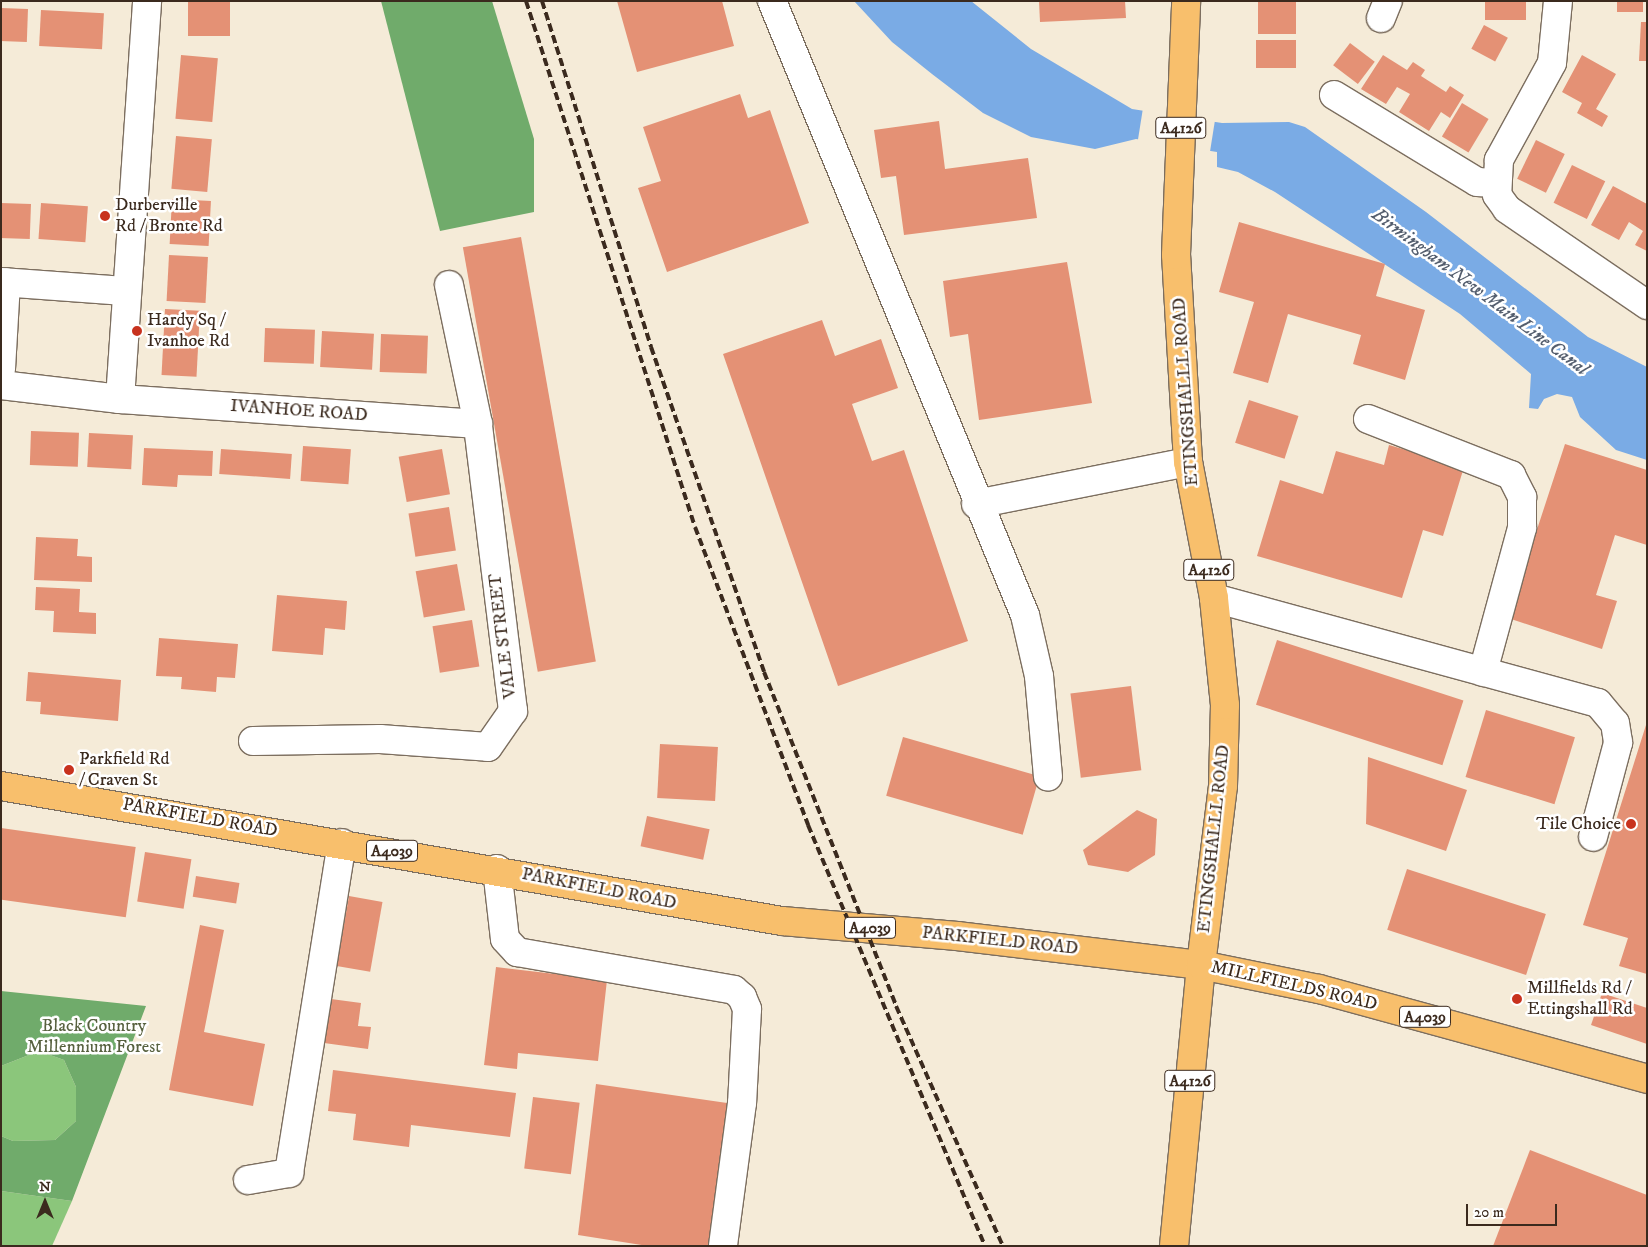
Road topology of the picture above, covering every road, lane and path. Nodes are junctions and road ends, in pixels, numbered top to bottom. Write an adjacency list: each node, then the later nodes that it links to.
1 (147, 1): 9 (street)
2 (772, 1): 17 (street)
3 (1186, 1): 16 (main road, ETINGSHALLL ROAD / A4126)
4 (1558, 1): 6 (street)
5 (1334, 95): 6 (street)
6 (1496, 183): 10 (street)
7 (4, 282): 9 (street); 11 (street)
8 (449, 285): 15 (street, VALE STREET)
9 (125, 291): 13 (street)
10 (1647, 306)
11 (1, 369)
12 (1, 385): 13 (street, IVANHOE ROAD)
13 (120, 399): 15 (street, IVANHOE ROAD)
14 (1368, 419): 19 (street)
15 (478, 424): 20 (street, VALE STREET)
16 (1188, 462): 17 (street); 18 (main road, ETINGSHALLL ROAD / A4126)
17 (976, 504): 21 (street)
18 (1214, 598): 19 (street); 26 (main road, ETINGSHALLL ROAD / A4126)
19 (1483, 672): 23 (street)
20 (253, 741)
21 (1048, 778)
22 (1, 786): 24 (main road, PARKFIELD ROAD / A4039)
23 (1593, 836)
24 (342, 843): 25 (main road, PARKFIELD ROAD / A4039); 28 (street)
25 (497, 869): 26 (main road, PARKFIELD ROAD / A4039); 29 (street)
26 (1201, 965): 27 (main road, MILLFIELDS ROAD / A4039); 30 (main road, A4126)
27 (1647, 1079)
28 (248, 1180)
29 (723, 1246)
30 (1174, 1246)

